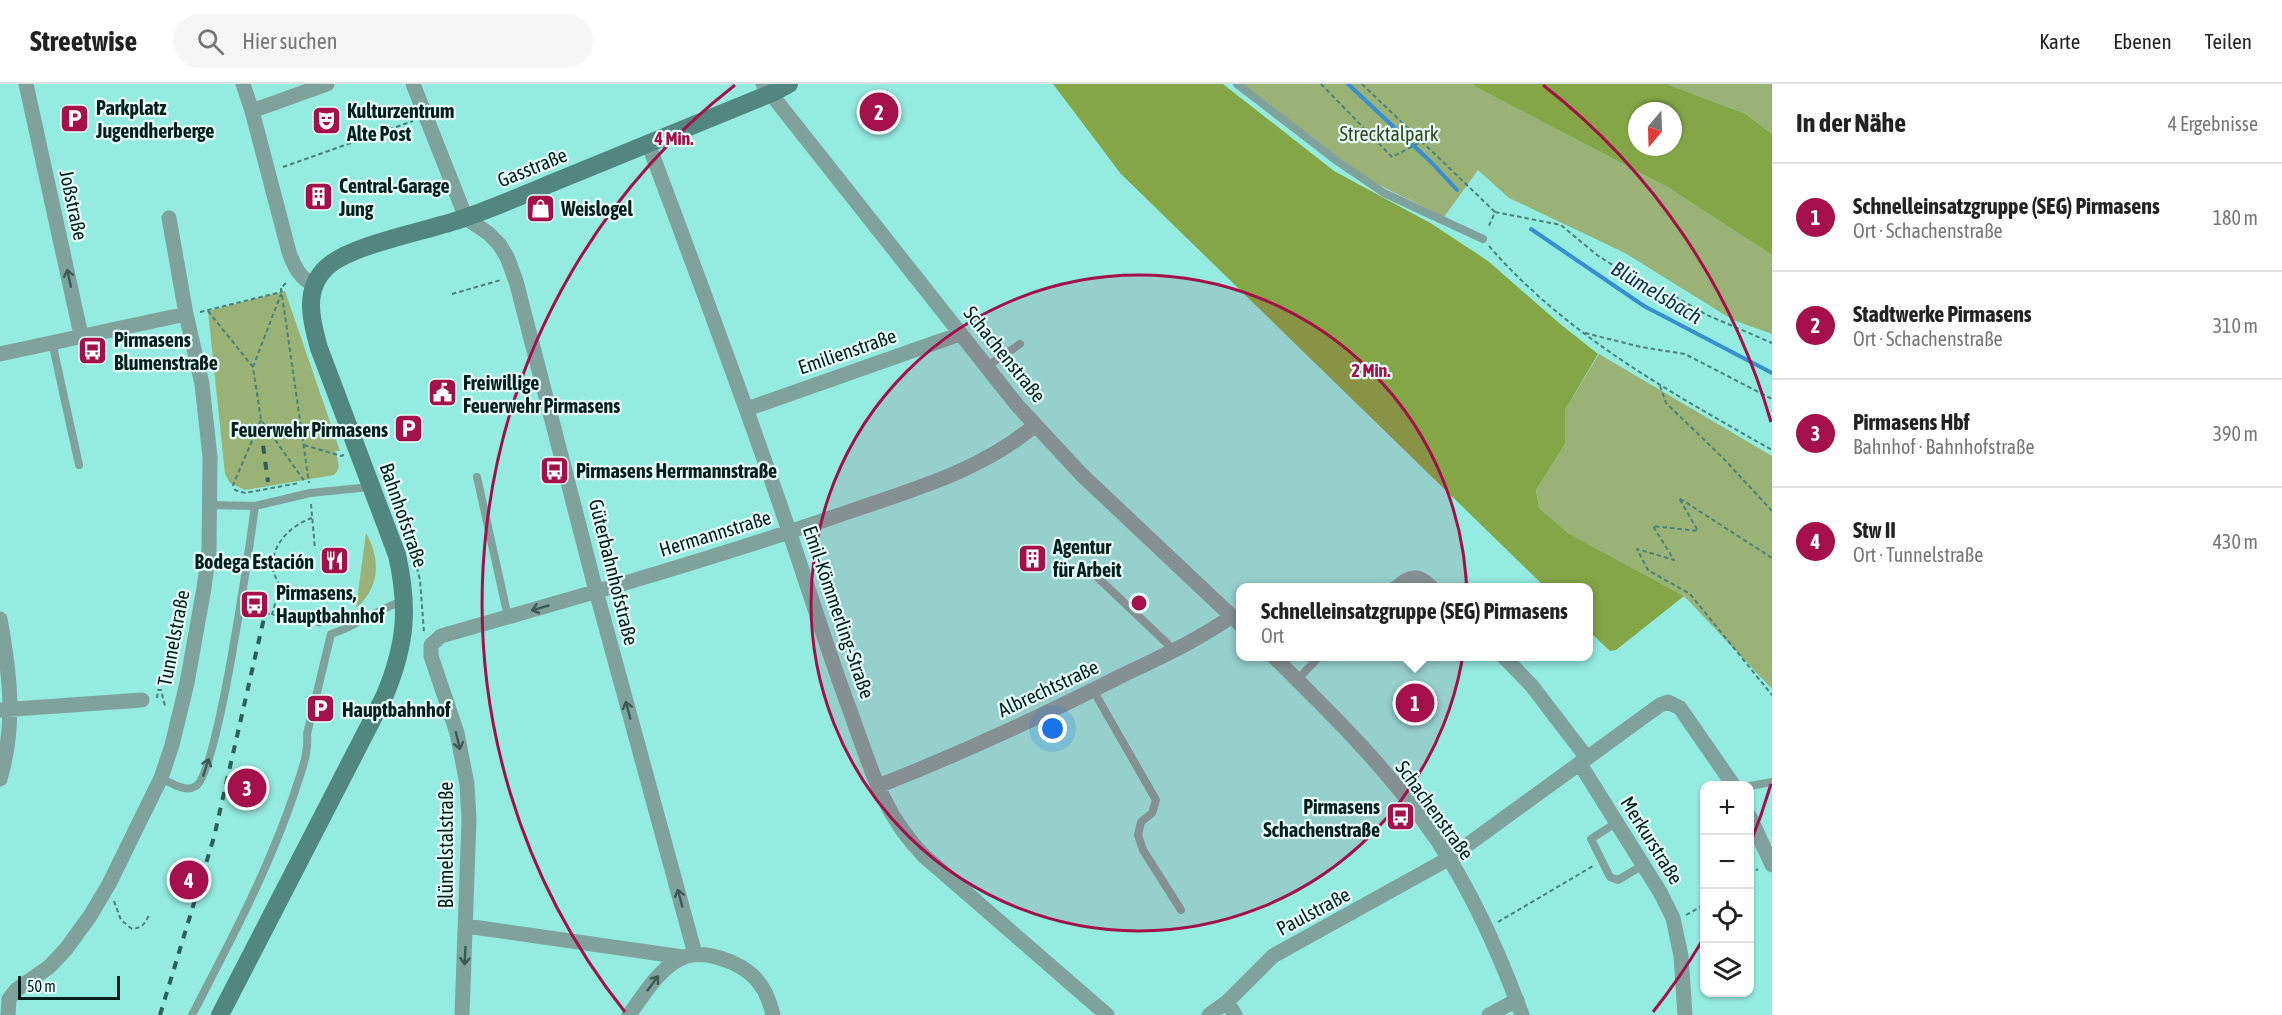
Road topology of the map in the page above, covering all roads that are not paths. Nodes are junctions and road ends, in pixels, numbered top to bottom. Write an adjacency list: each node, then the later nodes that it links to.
1 (26, 84): 16 (street, Joßstraße, one-way to 1)
2 (243, 84): 8 (street)
3 (327, 84): 8 (street)
4 (413, 84): 11 (street)
5 (789, 84): 7 (street, Gasstraße)
6 (1237, 84): 12 (lane)
7 (768, 88): 9 (street, Gasstraße); 15 (street, Schachenstraße)
8 (252, 111): 13 (street)
9 (648, 143): 11 (street, Gasstraße); 21 (street, Emil-Kömmerling-Straße)
10 (169, 218): 14 (street, Tunnelstraße)
11 (466, 218): 13 (street, Gasstraße); 32 (street, Güterbahnhofstraße)
12 (1483, 239)
13 (314, 285): 25 (street, Bahnhofstraße)
14 (186, 314): 16 (street); 26 (street, Tunnelstraße)
15 (960, 334): 20 (street, Schachenstraße); 21 (street, Emilienstraße)
16 (81, 335): 17 (street)
17 (52, 342): 19 (street); 23 (lane)
18 (1020, 344): 20 (lane)
19 (0, 354)
20 (986, 367): 22 (street, Schachenstraße)
21 (747, 409): 28 (street, Emil-Kömmerling-Straße)
22 (1035, 425): 28 (street, Hermannstraße); 36 (street, Schachenstraße)
23 (79, 465)
24 (477, 477): 34 (lane)
25 (372, 486): 27 (lane); 33 (street, Bahnhofstraße)
26 (210, 505): 27 (lane); 50 (street, Tunnelstraße)
27 (255, 506): 50 (lane, one-way to 27)
28 (790, 532): 32 (street, Hermannstraße); 54 (street, Emil-Kömmerling-Straße)
29 (1094, 574): 38 (lane)
30 (1402, 583): 31 (street)
31 (1427, 583)
32 (596, 591): 34 (street, Hermannstraße, one-way to 34); 62 (street, Güterbahnhofstraße, one-way to 32)
33 (405, 600): 66 (lane); 67 (street, Bahnhofstraße)
34 (508, 617): 37 (street, Hermannstraße)
35 (0, 619): 47 (street)
36 (1236, 621): 38 (street, Albrechtstraße)
37 (431, 645): 61 (street, Blümelstalstraße, one-way to 61)
38 (1174, 650): 45 (street, Albrechtstraße)
39 (1277, 661): 44 (street, Schachenstraße)
40 (1316, 661): 44 (lane)
41 (1409, 661): 43 (lane)
42 (1507, 661): 48 (street, Merkurstraße)
43 (1414, 666)
44 (1297, 680): 57 (street, Schachenstraße)
45 (1093, 690): 54 (street, Albrechtstraße); 60 (lane)
46 (149, 703): 47 (street)
47 (5, 709): 49 (street)
48 (1583, 761): 51 (street, Paulstraße); 55 (street, Merkurstraße); 57 (street, Paulstraße)
49 (0, 778)
50 (161, 778): 65 (street, Tunnelstraße)
51 (1731, 781)
52 (1772, 782): 53 (lane)
53 (1754, 785)
54 (878, 786): 71 (street, Emil-Kömmerling-Straße)
55 (1617, 822): 58 (street, Merkurstraße); 58 (lane)
56 (1754, 827): 59 (street)
57 (1448, 859): 63 (street, Schachenstraße); 64 (street, Paulstraße)
58 (1643, 865): 75 (street, Merkurstraße)
59 (1772, 865)
60 (1181, 910)
61 (466, 926): 62 (street); 68 (street, Blümelstalstraße, one-way to 68)
62 (689, 956): 69 (street, one-way to 62); 70 (street)
63 (1517, 1000): 73 (street); 74 (street, Schachenstraße)
64 (1231, 1009): 72 (street, Paulstraße)
65 (8, 1015)
66 (192, 1015)
67 (220, 1015)
68 (462, 1015)
69 (629, 1015)
70 (773, 1015)
71 (1107, 1015)
72 (1209, 1015)
73 (1489, 1015)
74 (1522, 1015)
75 (1685, 1015)

